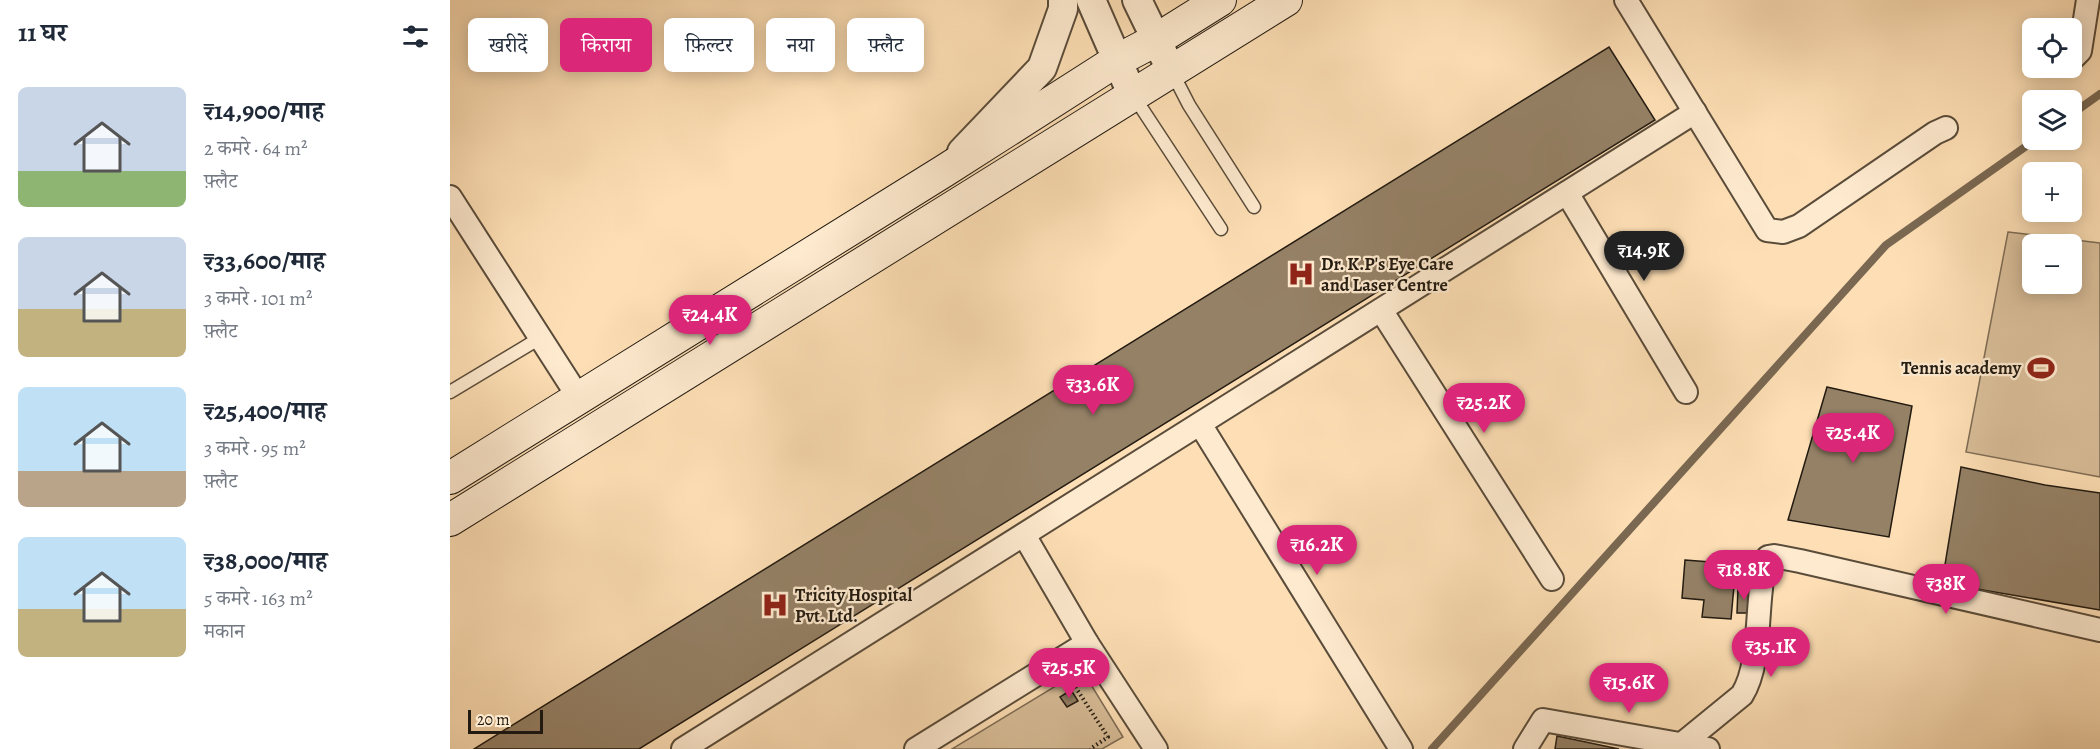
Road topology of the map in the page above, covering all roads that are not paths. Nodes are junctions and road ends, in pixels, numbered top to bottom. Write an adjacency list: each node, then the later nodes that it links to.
1 (1063, 0): 15 (street)
2 (1091, 0): 10 (street)
3 (1137, 0): 9 (street)
4 (1220, 0): 9 (main road)
5 (1286, 0): 11 (main road)
6 (1626, 0): 13 (street)
7 (2088, 0): 8 (street)
8 (2082, 38)
9 (1156, 40): 10 (main road); 11 (street)
10 (1116, 61): 12 (street); 15 (main road)
11 (1172, 72): 12 (main road); 18 (lane)
12 (1132, 94): 19 (lane); 27 (main road)
13 (1695, 112): 14 (street); 16 (street)
14 (1946, 128)
15 (944, 171): 24 (main road)
16 (1567, 193): 20 (street); 23 (street)
17 (450, 197): 21 (street)
18 (1254, 207)
19 (1221, 229)
20 (1381, 310): 25 (street); 29 (street)
21 (540, 338): 22 (lane); 24 (street)
22 (450, 392)
23 (1686, 392)
24 (579, 398): 26 (main road)
25 (1200, 424): 28 (street); 36 (street)
26 (450, 478)
27 (450, 520)
28 (1023, 535): 31 (street); 33 (street)
29 (1552, 579)
30 (2100, 630): 32 (street)
31 (1087, 642): 34 (street); 35 (street)
32 (1682, 744): 37 (street); 38 (street)
33 (683, 749)
34 (916, 749)
35 (1156, 749)
36 (1401, 749)
37 (1525, 749)
38 (1708, 749)

